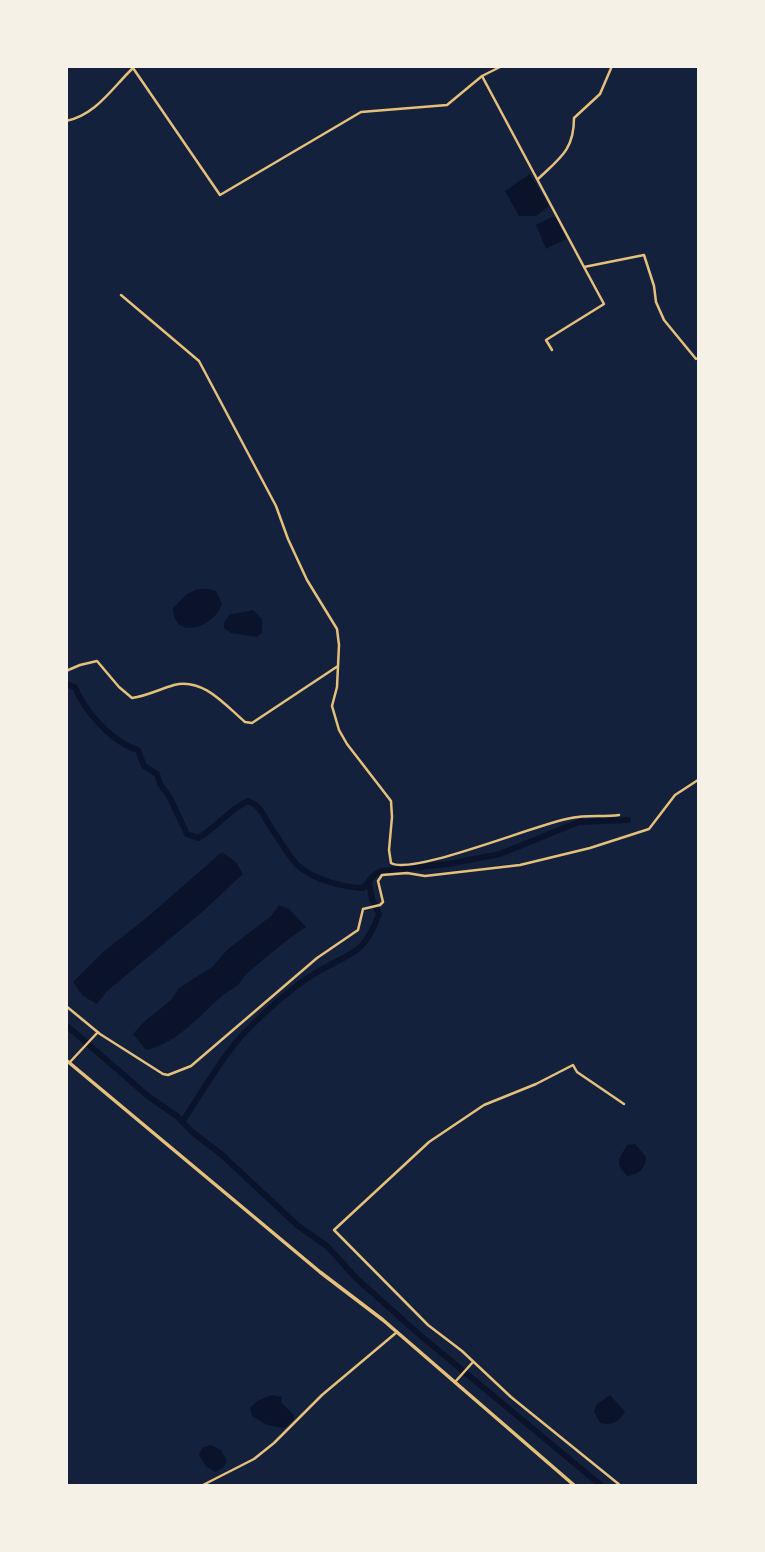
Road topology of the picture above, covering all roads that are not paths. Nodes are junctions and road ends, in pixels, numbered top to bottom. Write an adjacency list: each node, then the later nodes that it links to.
1 (502, 66): 3 (street)
2 (612, 66): 5 (street)
3 (482, 76): 4 (street); 5 (street)
4 (66, 121)
5 (537, 180): 6 (street)
6 (584, 267): 8 (street); 9 (street)
7 (121, 295): 10 (street)
8 (552, 350)
9 (698, 359)
10 (338, 666): 11 (street); 13 (street)
11 (66, 671)
12 (698, 780): 15 (street)
13 (619, 815)
14 (66, 1006): 15 (street)
15 (97, 1034): 16 (street)
16 (68, 1061): 18 (street)
17 (624, 1104): 19 (street)
18 (397, 1332): 20 (street); 21 (street)
19 (473, 1362): 20 (street); 23 (street)
20 (456, 1382): 22 (street)
21 (201, 1486)
22 (575, 1486)
23 (621, 1486)

